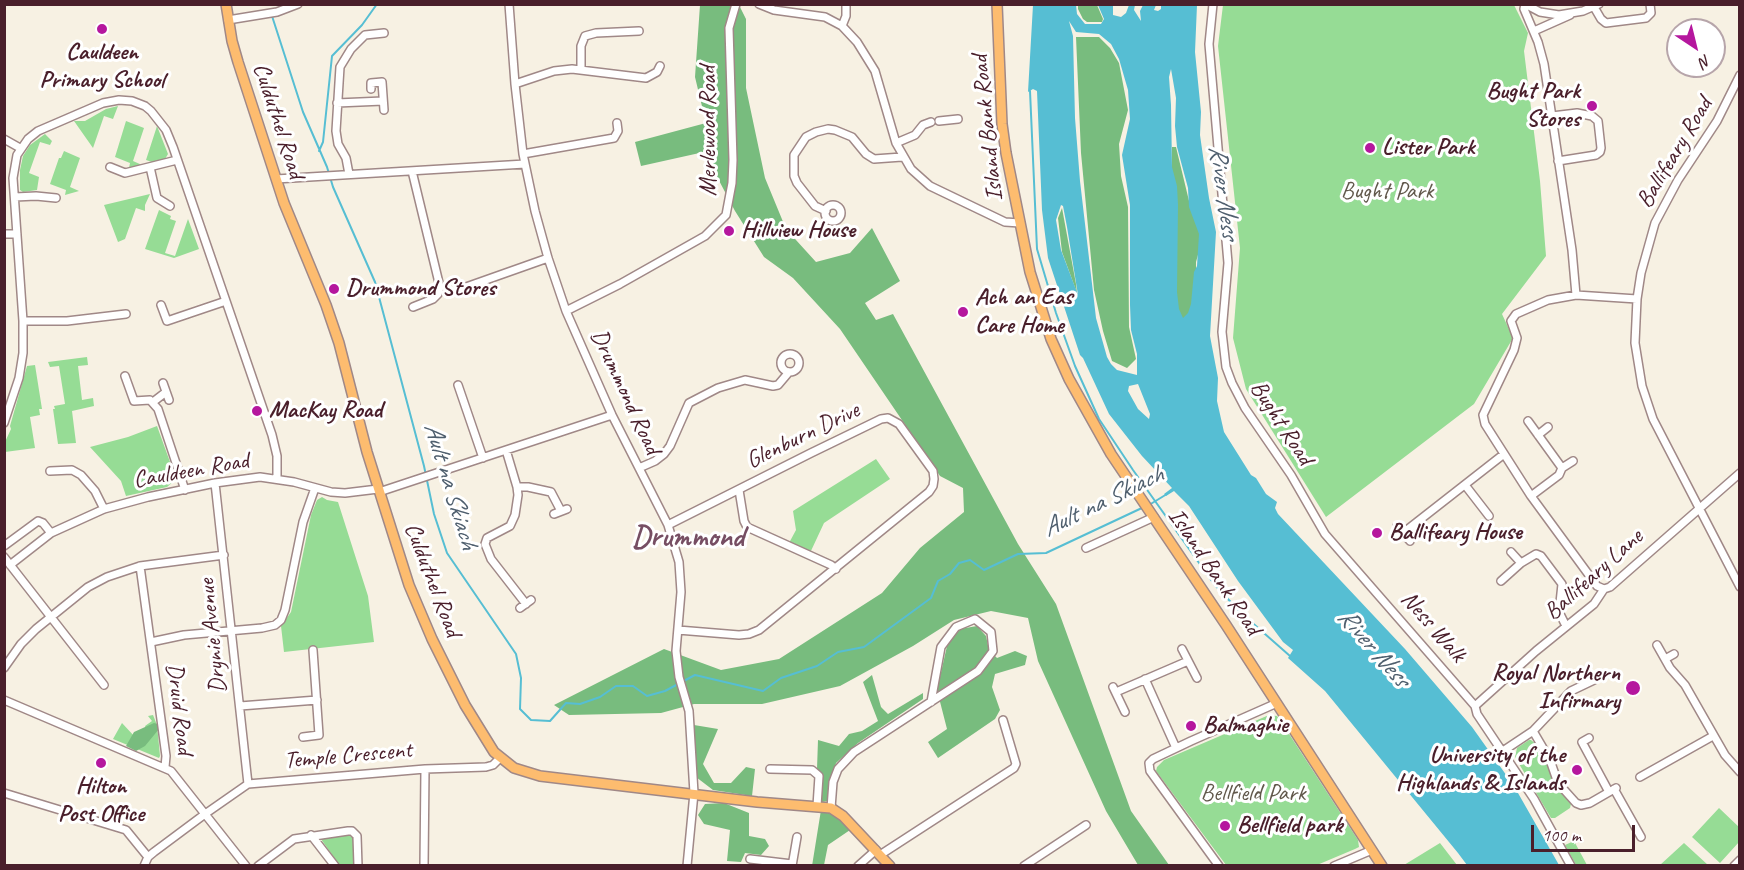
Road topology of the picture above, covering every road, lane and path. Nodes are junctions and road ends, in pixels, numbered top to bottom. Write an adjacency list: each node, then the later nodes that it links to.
1 (226, 4): 13 (main road, Culduthel Road)
2 (298, 4): 13 (street)
3 (509, 4): 21 (street, Drummond Road)
4 (736, 4): 56 (street, Merlewood Road)
5 (759, 4): 14 (street)
6 (846, 4): 14 (street)
7 (997, 4): 46 (main road, Island Bank Road)
8 (1213, 4): 97 (street, Bught Road)
9 (1525, 4): 12 (street); 16 (street)
10 (1650, 4): 11 (street)
11 (1596, 6): 12 (street)
12 (1574, 13): 16 (street)
13 (228, 20): 41 (main road, Culduthel Road)
14 (842, 26): 30 (street)
15 (639, 31): 19 (street)
16 (1534, 31): 26 (street)
17 (384, 33): 24 (street)
18 (660, 66): 19 (street)
19 (581, 70): 21 (street)
20 (1740, 75): 52 (street, Ballifeary Road)
21 (515, 84): 32 (street, Drummond Road)
22 (371, 89): 23 (street)
23 (383, 101): 24 (street); 25 (street)
24 (337, 103): 40 (street)
25 (384, 110)
26 (1552, 116): 35 (street); 35 (street)
27 (958, 118): 30 (street)
28 (617, 123): 32 (street)
29 (4, 139): 31 (street)
30 (896, 143): 33 (street)
31 (19, 151): 34 (street); 42 (street)
32 (523, 154): 36 (street, Drummond Road)
33 (902, 156): 45 (street); 46 (street)
34 (177, 160): 38 (street); 53 (street)
35 (1558, 161): 51 (street)
36 (525, 164): 39 (street); 49 (street, Drummond Road)
37 (110, 167): 38 (street)
38 (150, 167): 44 (street)
39 (412, 171): 40 (street); 54 (street)
40 (349, 174): 41 (street)
41 (276, 179): 85 (main road, Culduthel Road)
42 (15, 197): 43 (street); 48 (street)
43 (56, 198)
44 (170, 206)
45 (826, 211)
46 (1020, 223): 90 (main road, Island Bank Road)
47 (4, 234): 48 (street)
48 (17, 234): 58 (street)
49 (548, 258): 50 (street); 56 (street, Drummond Road)
50 (466, 287)
51 (1576, 295): 52 (street); 72 (street)
52 (1637, 299): 88 (street, Ballifeary Road)
53 (226, 301): 55 (street); 79 (street)
54 (416, 304)
55 (161, 305)
56 (566, 311): 66 (street, Drummond Road)
57 (126, 314): 58 (street)
58 (23, 321): 68 (street)
59 (789, 372): 75 (street)
60 (125, 376): 65 (street)
61 (163, 384): 63 (street)
62 (458, 385): 73 (street)
63 (166, 392): 64 (street); 65 (street)
64 (169, 400)
65 (153, 402): 84 (street)
66 (612, 415): 71 (street, Cauldeen Road); 75 (street, Drummond Road)
67 (1528, 421): 70 (street)
68 (4, 423)
69 (1548, 428): 70 (street)
70 (1538, 435): 76 (street)
71 (506, 450): 73 (street, Cauldeen Road); 82 (street)
72 (1504, 454): 81 (street); 87 (street)
73 (483, 458): 85 (street, Cauldeen Road)
74 (1573, 461): 76 (street)
75 (639, 468): 93 (street, Drummond Road)
76 (1562, 468): 87 (street)
77 (50, 471): 89 (street)
78 (1740, 473): 88 (street, Ballifeary Lane)
79 (277, 479): 80 (street, Cauldeen Road); 83 (street, Cauldeen Road)
80 (215, 483): 84 (street, Cauldeen Road); 102 (street, Drynie Avenue)
81 (1466, 484): 92 (street); 96 (street)
82 (517, 487): 91 (street); 111 (street)
83 (315, 489): 85 (street, Cauldeen Road); 114 (street)
84 (184, 490): 89 (street, Cauldeen Road)
85 (379, 490): 142 (main road, Culduthel Road)
86 (739, 490): 93 (street, Glenburn Drive); 107 (street, Glenburn Drive); 107 (street, Glenburn Drive)
87 (1531, 496): 110 (street)
88 (1700, 507): 109 (street, Ballifeary Road); 110 (street, Ballifeary Lane)
89 (104, 509): 95 (street, Cauldeen Road)
90 (1149, 510): 100 (street); 131 (main road, Island Bank Road)
91 (561, 511)
92 (1490, 516)
93 (668, 525): 115 (street, Drummond Road)
94 (1397, 526): 96 (street)
95 (51, 533): 99 (street); 105 (street, Cauldeen Road)
96 (1403, 533): 98 (street)
97 (1325, 534): 133 (street, Ness Walk)
98 (1410, 541)
99 (4, 546)
100 (1086, 548)
101 (1511, 552): 104 (street)
102 (224, 555): 106 (street); 114 (street, Drynie Avenue)
103 (4, 557): 105 (street)
104 (1521, 563): 108 (street); 113 (street)
105 (10, 565): 112 (street)
106 (140, 566): 112 (street); 116 (street, Druid Road)
107 (836, 569): 115 (street, Glenburn Drive)
108 (1501, 581)
109 (1740, 587)
110 (1604, 589): 113 (street, Ballifeary Lane)
111 (526, 604)
112 (50, 616): 123 (street); 127 (street)
113 (1566, 626): 133 (street, Ballifeary Lane)
114 (231, 630): 116 (street); 132 (street, Drynie Avenue)
115 (678, 630): 151 (street, Drummond Road)
116 (151, 642): 143 (street, Druid Road)
117 (1657, 645): 121 (street)
118 (1182, 649): 122 (street)
119 (314, 650): 129 (street)
120 (1674, 654): 121 (street)
121 (1665, 659): 137 (street)
122 (1188, 661): 124 (street); 125 (street)
123 (4, 668)
124 (1197, 678)
125 (1145, 679): 134 (street); 140 (street)
126 (1594, 680): 136 (street)
127 (105, 685)
128 (4, 700): 143 (street)
129 (317, 700): 132 (street); 138 (street)
130 (930, 702): 130 (street); 153 (street)
131 (1277, 703): 140 (street); 159 (main road, Island Bank Road)
132 (240, 706): 148 (street, Drynie Avenue)
133 (1475, 706): 141 (street, Ness Walk)
134 (1125, 712)
135 (1003, 720): 160 (street)
136 (1533, 730): 141 (street); 149 (street)
137 (1713, 736): 146 (street); 147 (street)
138 (303, 737)
139 (1589, 738): 149 (street)
140 (1176, 748): 175 (street)
141 (1503, 751): 178 (street, Ness Walk)
142 (500, 758): 144 (street, Temple Crescent); 151 (main road, Culduthel Road)
143 (165, 767): 154 (street, Druid Road)
144 (425, 769): 148 (street, Temple Crescent); 170 (street)
145 (770, 769): 152 (street)
146 (1740, 772)
147 (1640, 777)
148 (248, 784): 154 (street)
149 (1613, 790): 158 (street)
150 (4, 793): 161 (street)
151 (694, 793): 152 (main road, Culduthel Road); 171 (street, Drummond Road)
152 (817, 806): 153 (main road, Culduthel Road)
153 (831, 808): 160 (main road)
154 (205, 814): 161 (street); 166 (street, Druid Road)
155 (1086, 825): 174 (street)
156 (311, 835): 167 (street); 168 (street); 169 (street)
157 (796, 837): 164 (street)
158 (1641, 837)
159 (1372, 850): 176 (street); 177 (main road, Island Bank Road)
160 (878, 852): 172 (street); 173 (main road)
161 (148, 857): 165 (street)
162 (750, 859): 164 (street)
163 (1740, 860): 179 (street)
164 (792, 865)
165 (144, 866)
166 (246, 866)
167 (258, 866)
168 (335, 866)
169 (358, 866)
170 (424, 866)
171 (687, 866)
172 (858, 866)
173 (890, 866)
174 (1024, 866)
175 (1219, 866)
176 (1334, 866)
177 (1382, 866)
178 (1571, 866)
179 (1734, 866)

